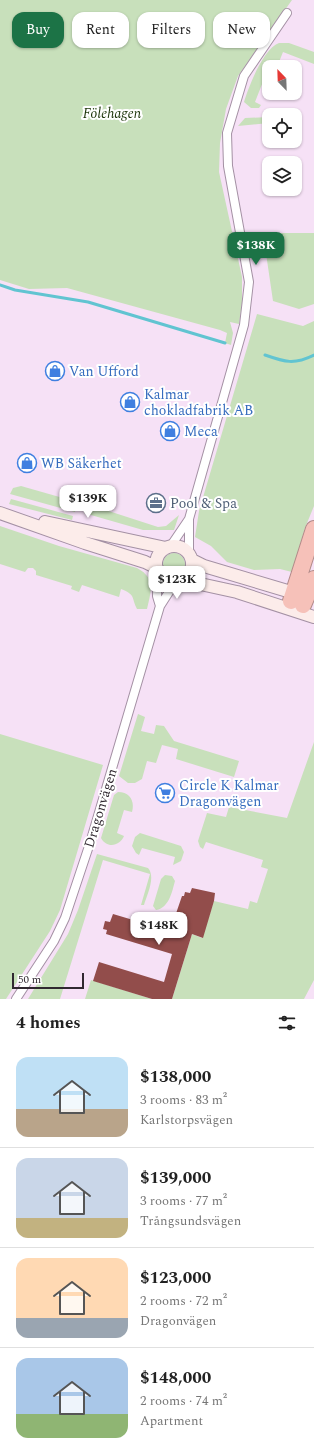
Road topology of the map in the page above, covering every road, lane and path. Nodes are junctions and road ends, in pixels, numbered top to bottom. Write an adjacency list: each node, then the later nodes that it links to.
1 (287, 13): 3 (street)
2 (2, 513): 5 (main road); 7 (main road)
3 (189, 519): 5 (street); 6 (street)
4 (314, 529): 11 (highway)
5 (168, 547): 6 (main road); 7 (main road)
6 (190, 557): 9 (main road); 11 (main road)
7 (158, 570): 9 (main road); 12 (street, Dragonvägen)
8 (314, 579): 11 (highway)
9 (179, 581): 10 (main road); 12 (street, Dragonvägen)
10 (237, 592): 11 (main road); 13 (main road)
11 (303, 600)
12 (160, 606): 14 (street, Dragonvägen)
13 (314, 617)
14 (16, 999)

